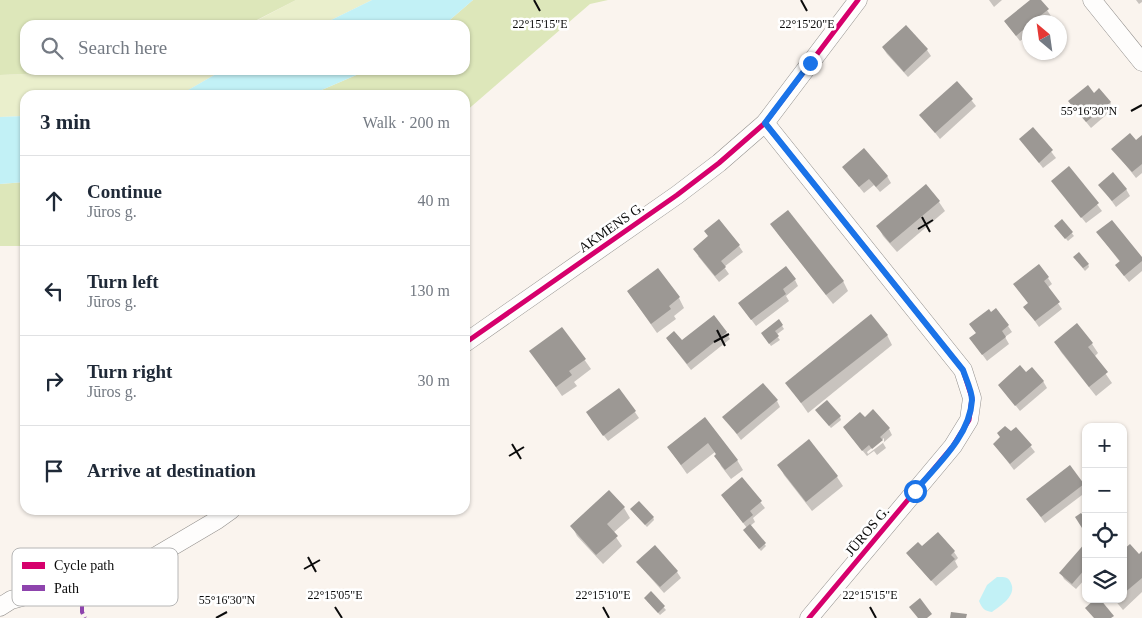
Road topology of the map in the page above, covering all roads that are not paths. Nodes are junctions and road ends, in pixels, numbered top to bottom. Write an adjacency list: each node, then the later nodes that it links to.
1 (858, 0): 4 (street)
2 (1092, 0): 3 (street)
3 (1142, 62)
4 (765, 123): 5 (street, AKMENS G.); 10 (street, JŪROS G.)
5 (470, 340)
6 (224, 515): 7 (street)
7 (170, 548)
8 (12, 600): 9 (street)
9 (0, 607)
10 (809, 618)

